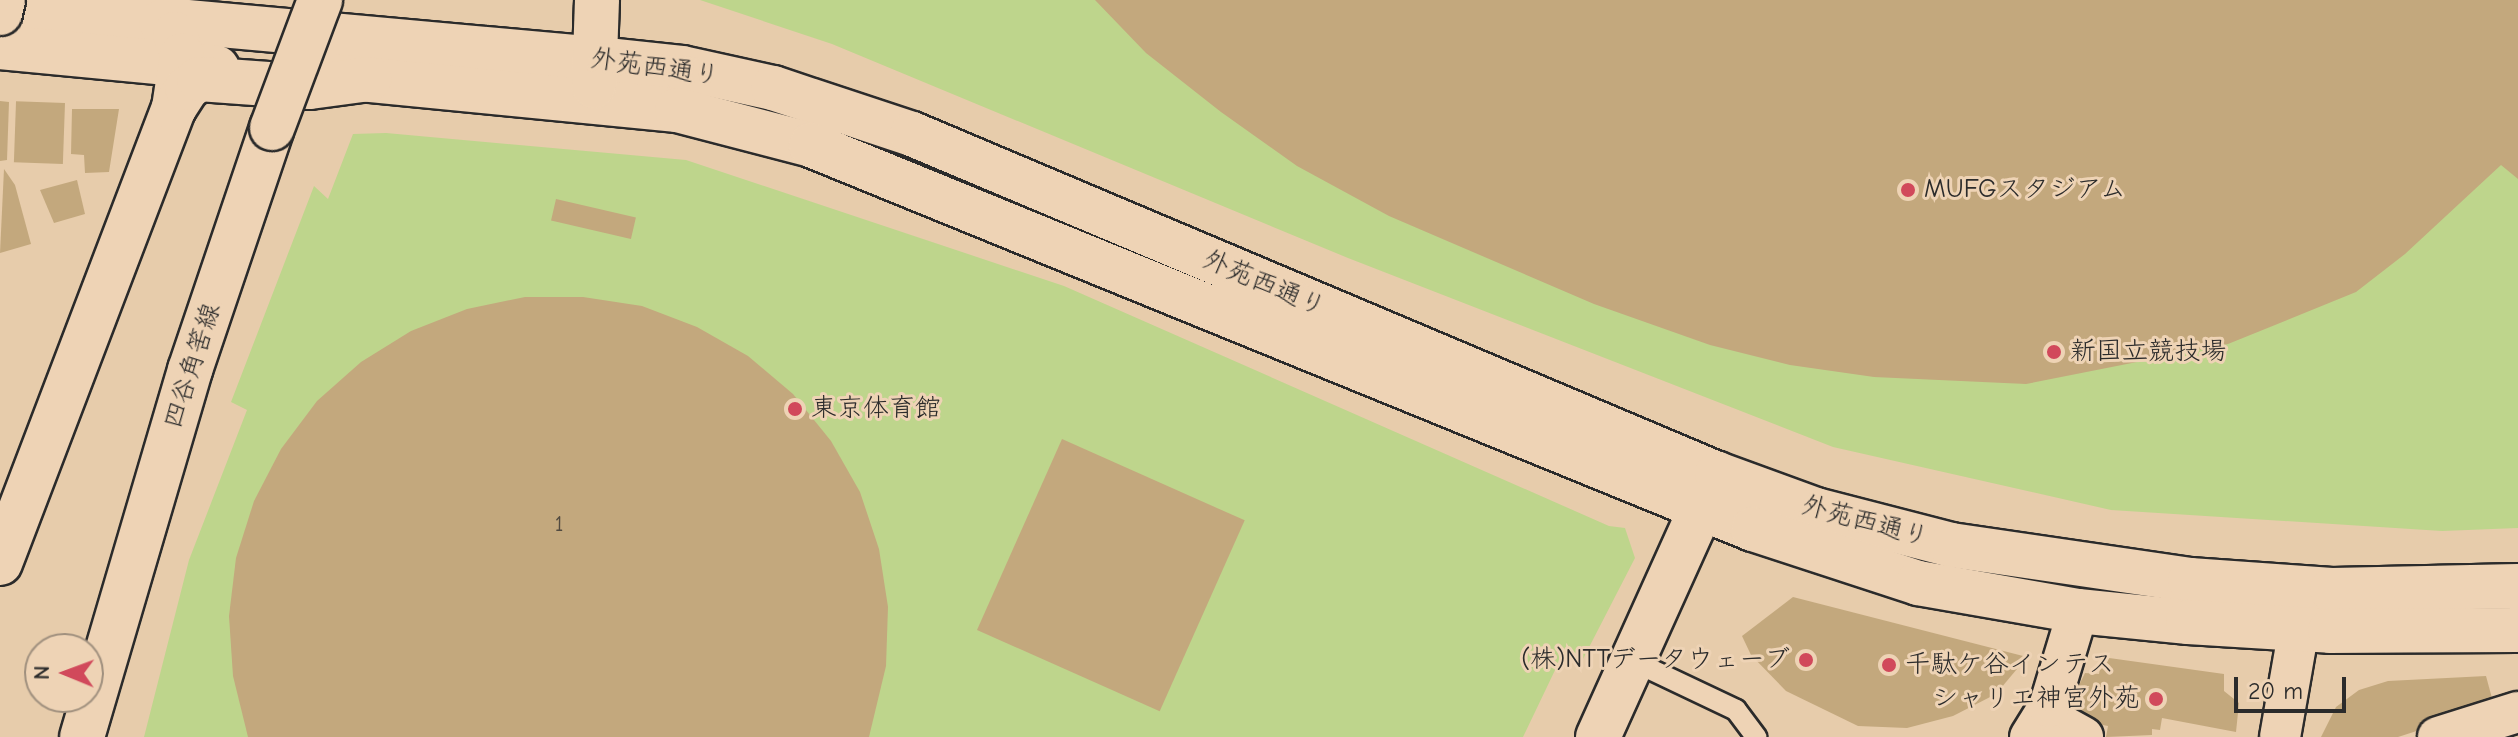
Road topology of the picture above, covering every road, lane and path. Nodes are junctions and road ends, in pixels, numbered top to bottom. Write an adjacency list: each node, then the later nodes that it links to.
1 (320, 0): 21 (main road, 四谷角筈線, bridge)
2 (597, 0): 10 (main road)
3 (1, 3): 4 (main road, 外苑西通り); 5 (main road, bridge)
4 (78, 7): 6 (main road, 外苑西通り); 7 (main road)
5 (0, 13)
6 (161, 22): 8 (main road); 10 (main road, 外苑西通り)
7 (15, 49): 8 (main road, 外苑西通り)
8 (181, 66): 9 (main road, 外苑西通り); 11 (main road)
9 (369, 79): 10 (main road, 外苑西通り); 11 (main road)
10 (595, 79): 12 (main road, 外苑西通り)
11 (174, 108): 13 (main road)
12 (1710, 490): 15 (main road, 外苑西通り); 16 (main road, 外苑西通り); 18 (main road)
13 (0, 563)
14 (2518, 586): 15 (main road, 外苑西通り)
15 (2302, 609): 16 (main road, 外苑西通り); 17 (main road, 外苑西通り); 25 (street)
16 (2078, 611): 20 (street)
17 (2518, 630)
18 (1633, 661): 22 (main road); 23 (lane)
19 (2518, 712): 26 (street)
20 (2040, 722): 24 (street)
21 (82, 737)
22 (1598, 737)
23 (1756, 737)
24 (2083, 737)
25 (2280, 737)
26 (2438, 737)

